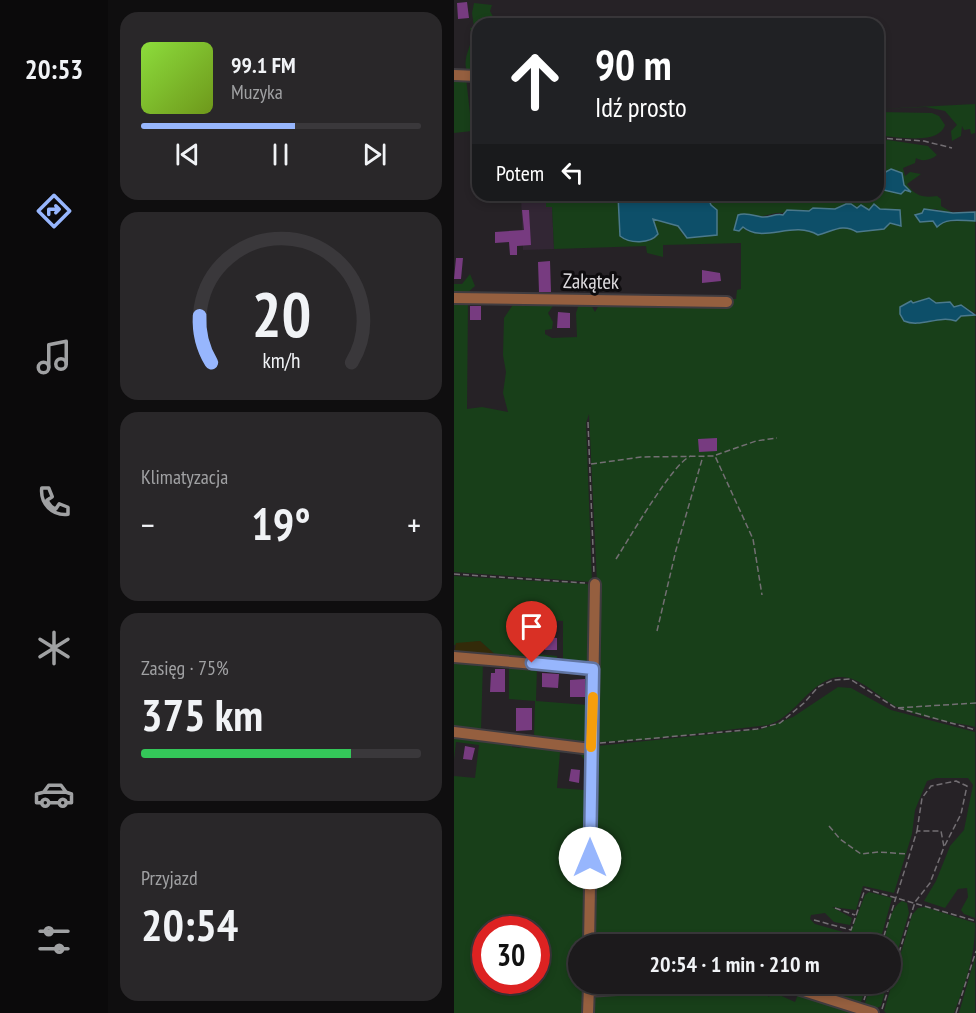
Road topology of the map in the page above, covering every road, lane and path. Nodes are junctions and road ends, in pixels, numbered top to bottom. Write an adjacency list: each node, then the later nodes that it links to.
1 (454, 75): 2 (street)
2 (472, 76)
3 (884, 138): 4 (path)
4 (952, 148)
5 (454, 298): 6 (street, Zakątek)
6 (727, 302)
7 (588, 422): 12 (path)
8 (777, 438): 11 (path)
9 (695, 455): 10 (path); 12 (path); 13 (path)
10 (703, 455): 11 (path); 17 (path)
11 (715, 456): 16 (path)
12 (590, 464): 15 (path)
13 (616, 559)
14 (454, 574): 15 (path)
15 (595, 584): 19 (street)
16 (762, 595)
17 (657, 631)
18 (454, 657): 19 (street)
19 (593, 669): 24 (street)
20 (976, 703): 21 (path)
21 (896, 708): 22 (path); 24 (path)
22 (976, 730)
23 (454, 732): 24 (street)
24 (591, 748): 34 (street)
25 (829, 826): 28 (path)
26 (917, 831): 27 (path); 27 (path); 28 (path)
27 (944, 847): 29 (path)
28 (909, 854): 35 (path)
29 (915, 903): 31 (path); 33 (path); 36 (path)
30 (835, 908): 31 (path)
31 (856, 915): 32 (path)
32 (814, 920)
33 (976, 921)
34 (589, 934)
35 (884, 934)
36 (901, 947)
37 (976, 951): 46 (path)
38 (589, 994): 43 (street)
39 (812, 994): 42 (street)
40 (866, 994): 42 (path)
41 (887, 994): 45 (path)
42 (861, 1010): 44 (street)
43 (588, 1013)
44 (873, 1013)
45 (881, 1013)
46 (956, 1013)

